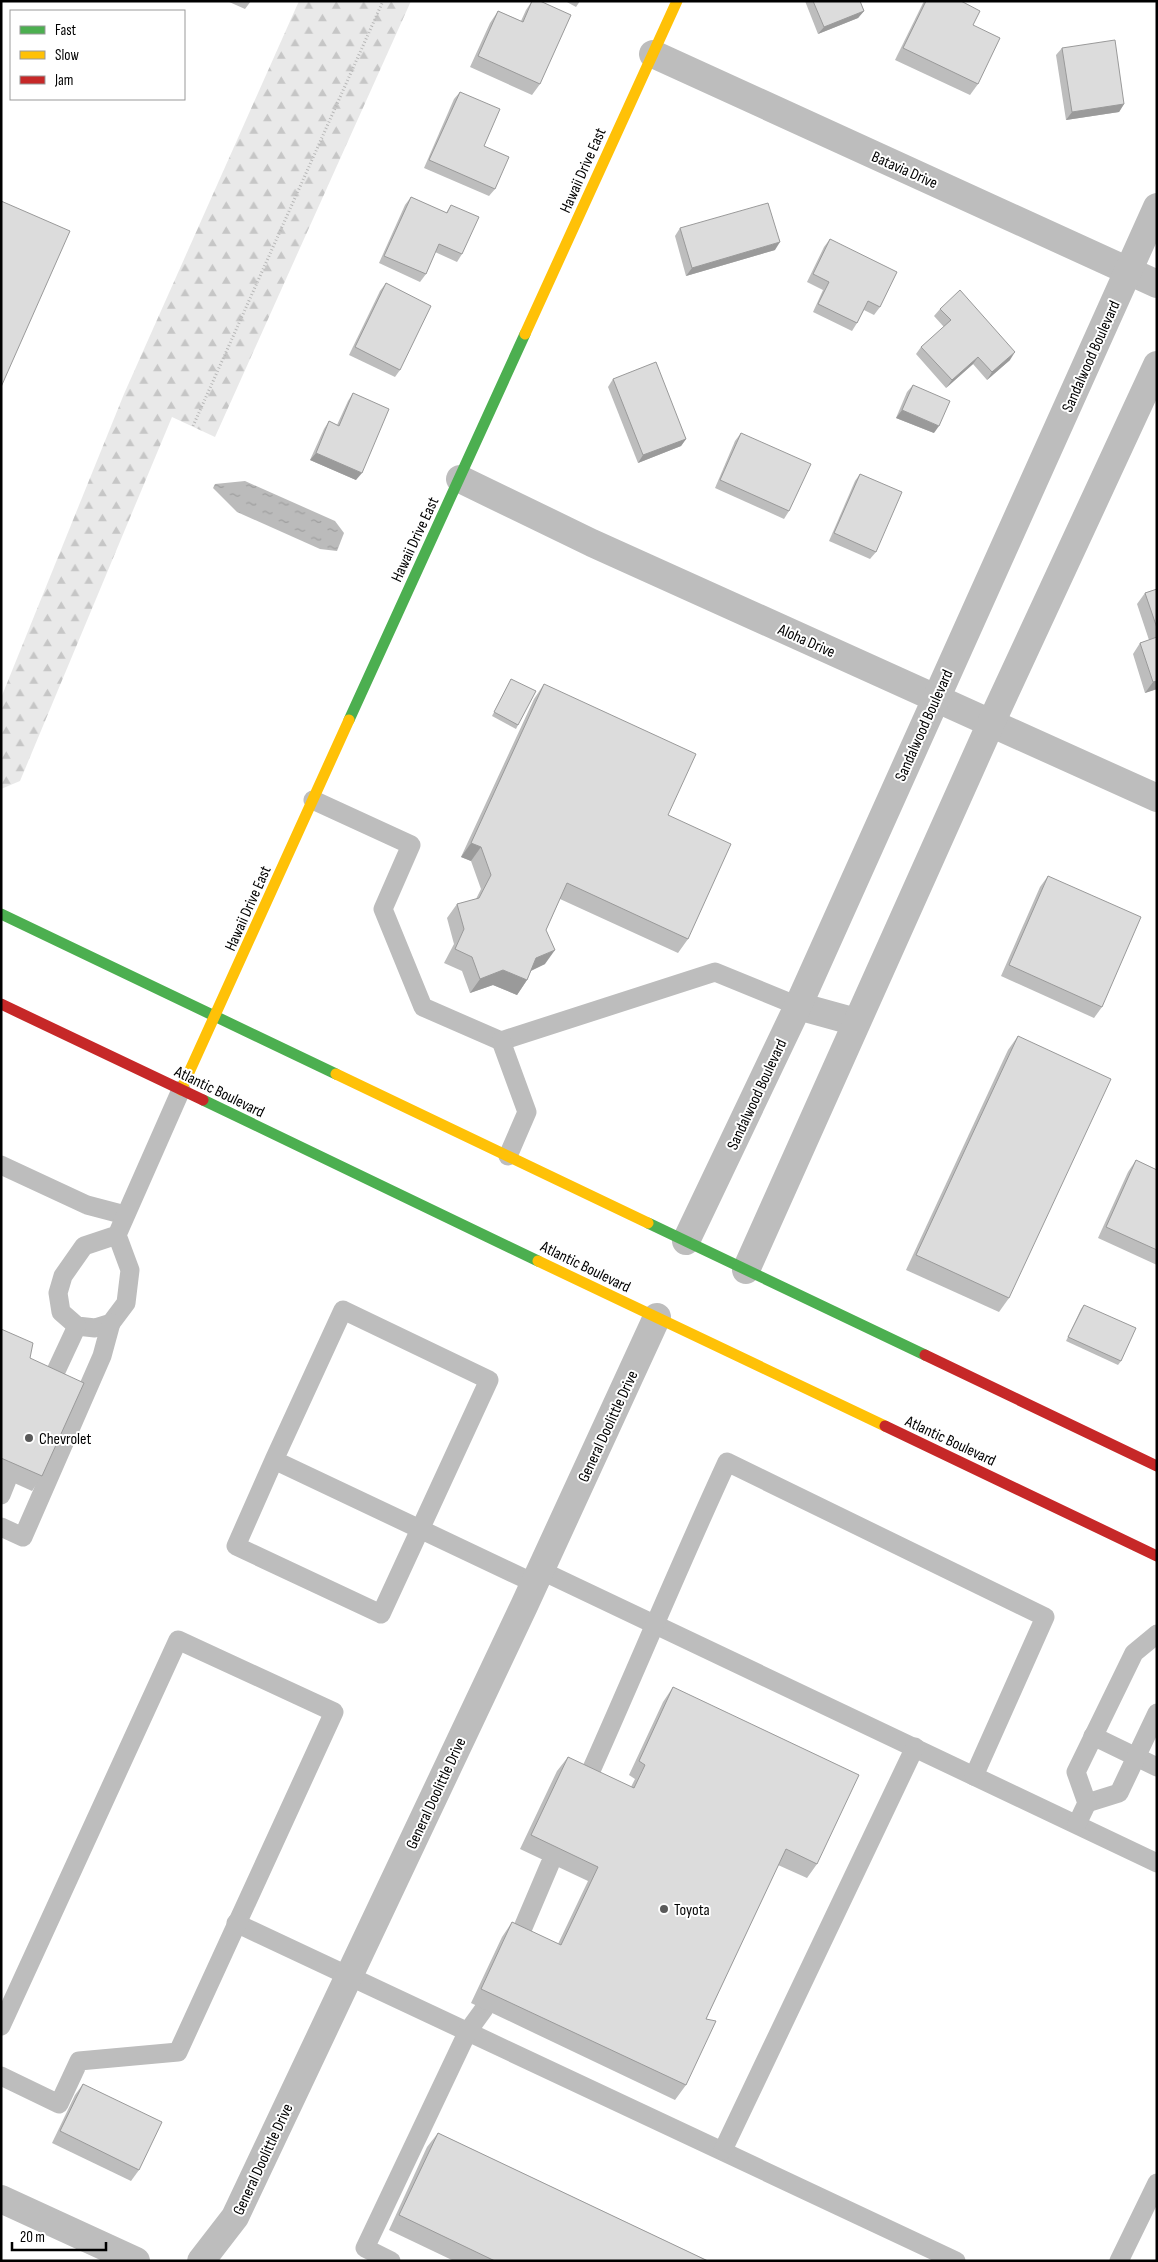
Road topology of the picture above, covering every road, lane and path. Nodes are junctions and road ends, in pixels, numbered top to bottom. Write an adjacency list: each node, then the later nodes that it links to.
1 (383, 1): 8 (path)
2 (676, 1): 3 (main road, Hawaii Drive East)
3 (653, 54): 5 (street, Batavia Drive); 9 (main road, Hawaii Drive East)
4 (1157, 207): 5 (street, Sandalwood Boulevard)
5 (1128, 270): 6 (street, Batavia Drive); 10 (street, Sandalwood Boulevard)
6 (1157, 284)
7 (1157, 366): 11 (street)
8 (193, 426)
9 (460, 479): 10 (street, Aloha Drive); 13 (main road, Hawaii Drive East)
10 (935, 698): 11 (street, Aloha Drive); 16 (street, Sandalwood Boulevard)
11 (991, 723): 12 (street, Aloha Drive); 18 (street)
12 (1157, 798)
13 (313, 800): 17 (main road, Hawaii Drive East); 19 (lane)
14 (1, 914): 17 (main road)
15 (1, 1004): 20 (main road, Atlantic Boulevard)
16 (798, 1006): 18 (street); 19 (lane); 25 (street, Sandalwood Boulevard)
17 (216, 1016): 20 (main road, Hawaii Drive East); 21 (main road)
18 (856, 1022): 26 (street)
19 (501, 1041): 21 (lane)
20 (181, 1090): 23 (lane); 27 (main road, Atlantic Boulevard)
21 (508, 1156): 25 (main road)
22 (1, 1165): 23 (lane)
23 (125, 1215): 24 (lane)
24 (117, 1235): 28 (lane); 29 (lane)
25 (686, 1241): 26 (main road)
26 (746, 1270): 32 (main road)
27 (657, 1318): 35 (main road, Atlantic Boulevard); 36 (street, General Doolittle Drive)
28 (111, 1323): 29 (lane); 33 (lane)
29 (77, 1326): 30 (lane)
30 (49, 1386)
31 (274, 1460): 34 (lane); 34 (lane); 34 (lane)
32 (1157, 1466)
33 (1, 1527)
34 (420, 1530): 36 (lane)
35 (1157, 1556)
36 (537, 1577): 37 (lane); 52 (street, General Doolittle Drive)
37 (656, 1625): 41 (lane); 44 (lane); 45 (lane)
38 (1157, 1634): 40 (lane)
39 (1157, 1713): 42 (lane)
40 (1093, 1736): 42 (lane); 46 (lane)
41 (915, 1747): 44 (lane); 57 (lane)
42 (1137, 1757): 43 (lane); 46 (lane)
43 (1157, 1767)
44 (974, 1776): 47 (lane)
45 (585, 1784)
46 (1087, 1803): 47 (lane)
47 (1077, 1824): 48 (lane)
48 (1157, 1863)
49 (550, 1864): 51 (lane)
50 (236, 1923): 52 (lane); 54 (lane); 56 (lane)
51 (516, 1944)
52 (348, 1976): 55 (lane); 61 (street, General Doolittle Drive)
53 (484, 2009): 55 (lane)
54 (1, 2026)
55 (468, 2032): 57 (lane); 62 (lane)
56 (1, 2076)
57 (723, 2150): 63 (lane)
58 (1154, 2195): 64 (lane)
59 (1, 2199): 60 (street)
60 (136, 2261)
61 (201, 2261)
62 (391, 2261)
63 (956, 2261)
64 (1119, 2261)

